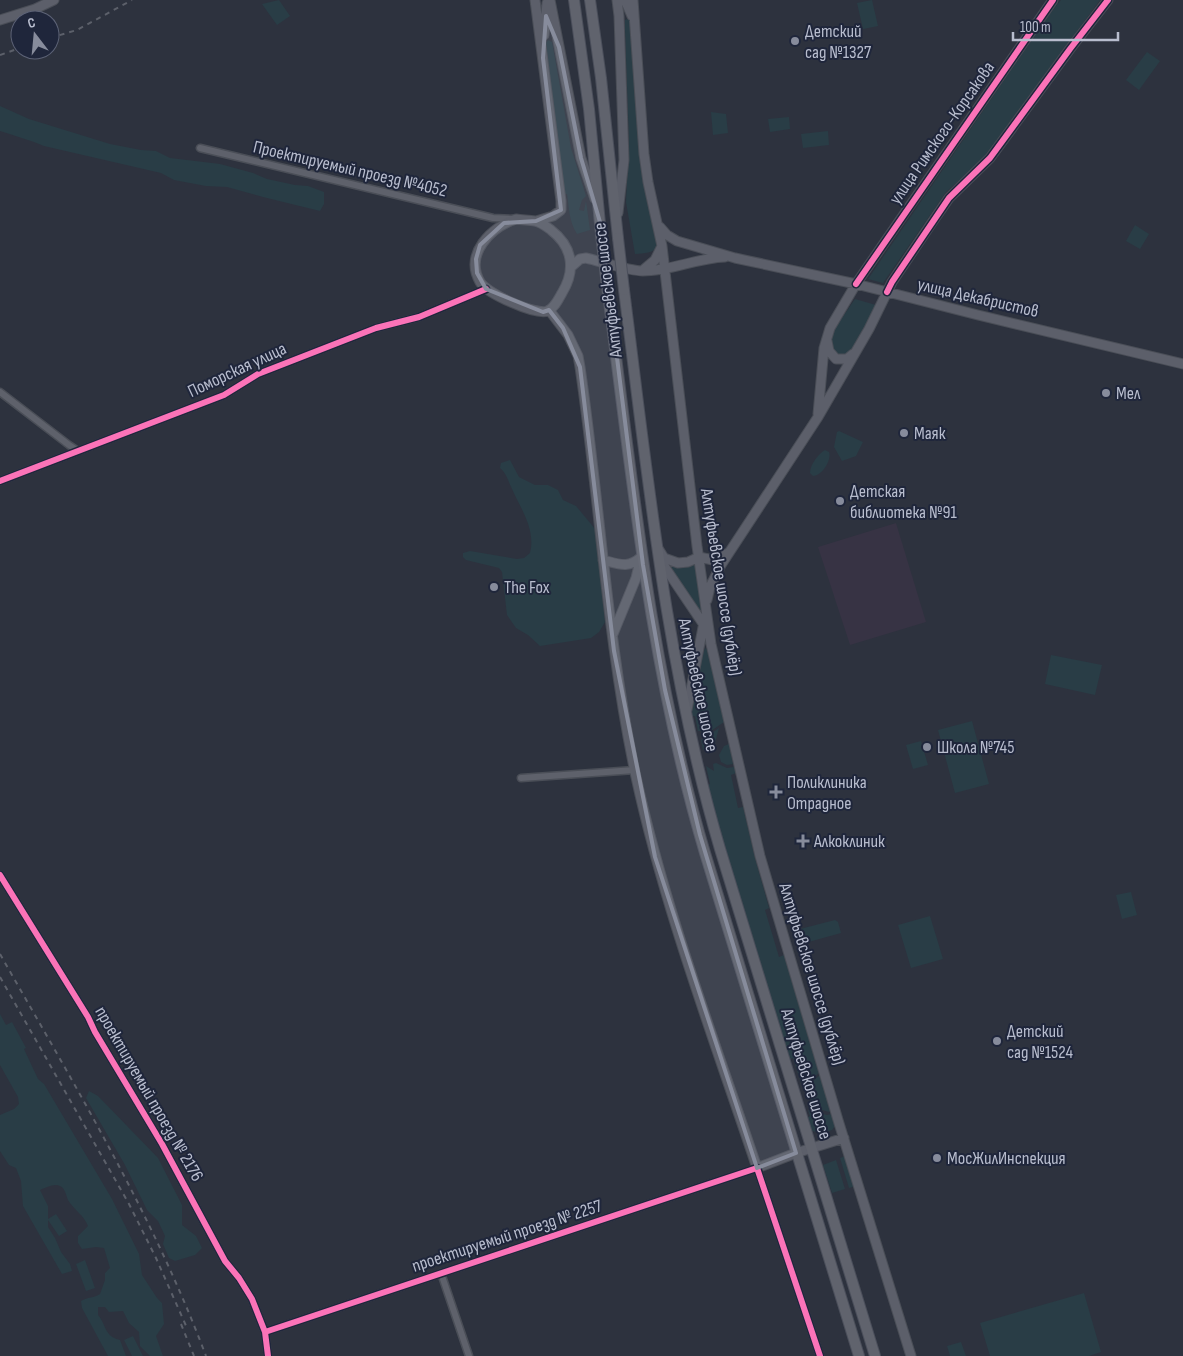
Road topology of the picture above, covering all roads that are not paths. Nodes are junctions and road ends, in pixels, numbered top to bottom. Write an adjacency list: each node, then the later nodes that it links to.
1 (54, 0): 12 (main road)
2 (537, 0): 11 (main road); 16 (main road)
3 (549, 0): 11 (main road); 15 (main road)
4 (574, 0): 22 (main road, Алтуфьевское шоссе)
5 (590, 0): 24 (main road, Алтуфьевское шоссе)
6 (618, 0): 13 (main road)
7 (624, 0): 13 (main road); 14 (main road)
8 (633, 0): 14 (main road, Алтуфьевское шоссе (дублёр))
9 (1053, 0): 30 (main road, улица Римского-Корсакова)
10 (1108, 0): 32 (main road)
11 (546, 16): 15 (main road); 16 (main road)
12 (0, 20)
13 (620, 25): 24 (main road)
14 (636, 33): 20 (main road, Алтуфьевское шоссе (дублёр))
15 (558, 47): 22 (main road)
16 (544, 58): 21 (main road)
17 (200, 148): 18 (street, Проектируемый проезд №4052)
18 (492, 218): 19 (street, Проектируемый проезд №4052); 23 (street, Проектируемый проезд №4052)
19 (516, 219): 21 (main road); 23 (main road)
20 (657, 220): 25 (main road, Алтуфьевское шоссе (дублёр)); 26 (main road, улица Декабристов)
21 (536, 221): 27 (main road)
22 (600, 222): 43 (main road, Алтуфьевское шоссе, bridge)
23 (501, 224): 31 (main road)
24 (616, 226): 41 (main road, Алтуфьевское шоссе, bridge)
25 (662, 246): 28 (main road, Алтуфьевское шоссе (дублёр)); 29 (main road)
26 (735, 258): 28 (main road, улица Декабристов); 30 (main road, улица Декабристов)
27 (572, 266): 29 (main road, улица Декабристов); 33 (main road)
28 (665, 269): 29 (main road, улица Декабристов); 44 (main road, Алтуфьевское шоссе (дублёр))
29 (641, 271)
30 (856, 284): 32 (main road, улица Декабристов); 34 (main road, улица Римского-Корсакова)
31 (486, 289): 33 (main road); 39 (street, Поморская улица)
32 (887, 292): 35 (main road); 36 (main road, улица Декабристов)
33 (549, 310): 45 (main road)
34 (827, 336): 35 (main road); 38 (main road, улица Римского-Корсакова)
35 (856, 351): 38 (main road)
36 (1183, 364)
37 (0, 392): 39 (street)
38 (818, 417): 42 (main road)
39 (78, 450): 40 (street, Поморская улица)
40 (0, 481)
41 (656, 547): 44 (main road); 47 (main road); 50 (main road, Алтуфьевское шоссе)
42 (731, 549): 44 (main road); 46 (main road)
43 (642, 557): 45 (main road); 48 (main road); 56 (main road, Алтуфьевское шоссе)
44 (699, 557): 46 (main road, Алтуфьевское шоссе (дублёр))
45 (603, 560): 48 (main road)
46 (706, 606): 47 (main road); 49 (main road, Алтуфьевское шоссе (дублёр))
47 (704, 625): 49 (main road); 50 (main road)
48 (612, 636): 51 (main road)
49 (710, 638): 54 (main road, Алтуфьевское шоссе (дублёр))
50 (686, 713): 55 (main road, Алтуфьевское шоссе)
51 (635, 770): 52 (street); 57 (main road)
52 (521, 778)
53 (0, 875): 59 (street, проектируемый проезд № 2176)
54 (844, 1138): 55 (main road); 65 (main road, Алтуфьевское шоссе (дублёр))
55 (811, 1148): 56 (main road); 64 (main road, Алтуфьевское шоссе)
56 (796, 1153): 57 (main road); 63 (main road, Алтуфьевское шоссе)
57 (758, 1168): 58 (street, проектируемый проезд № 2257); 62 (street)
58 (442, 1273): 59 (street, проектируемый проезд № 2257); 61 (street)
59 (265, 1332): 60 (street, проектируемый проезд № 2176)
60 (268, 1356)
61 (469, 1356)
62 (820, 1356)
63 (858, 1356)
64 (875, 1356)
65 (911, 1356)

